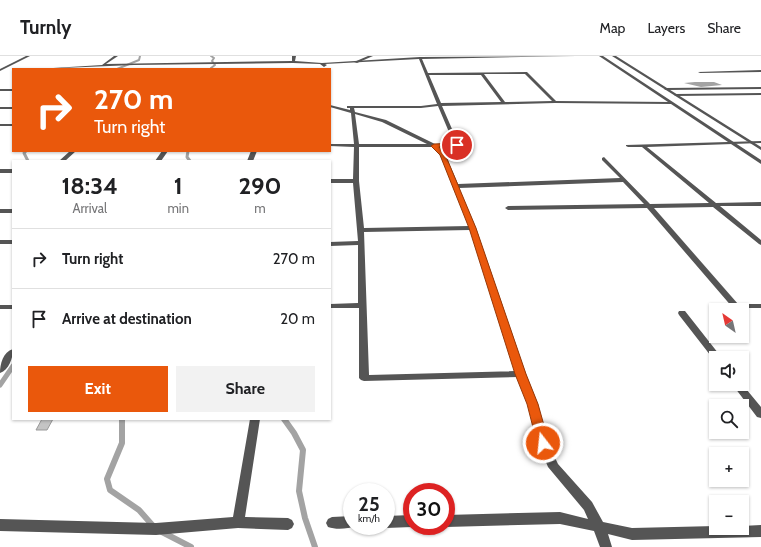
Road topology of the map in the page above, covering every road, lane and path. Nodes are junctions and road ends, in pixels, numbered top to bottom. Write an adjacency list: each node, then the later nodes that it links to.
1 (28, 56): 21 (street)
2 (116, 56): 14 (street)
3 (294, 56): 9 (street)
4 (371, 56): 10 (street)
5 (574, 56): 8 (street)
6 (601, 56): 33 (street)
7 (614, 56): 26 (street)
8 (420, 58): 10 (street); 24 (street)
9 (291, 62): 11 (street); 12 (street); 13 (street)
10 (356, 62): 13 (street)
11 (278, 63): 17 (street); 18 (street)
12 (134, 64): 14 (street); 16 (street)
13 (323, 64): 19 (street)
14 (103, 65): 15 (street)
15 (83, 68)
16 (128, 68)
17 (239, 68)
18 (275, 68)
19 (324, 68)
20 (12, 70): 21 (street)
21 (0, 71)
22 (761, 71): 23 (street)
23 (700, 72)
24 (427, 74): 25 (street); 35 (street)
25 (482, 74): 32 (street); 34 (street)
26 (666, 88): 27 (street); 31 (street)
27 (761, 88)
28 (0, 90): 29 (street)
29 (12, 90)
30 (761, 94): 31 (street)
31 (676, 95): 44 (street)
32 (555, 102): 33 (street); 34 (street)
33 (671, 103): 43 (street)
34 (504, 104): 35 (street)
35 (440, 105): 39 (street); 50 (street)
36 (331, 106): 39 (street)
37 (0, 108): 38 (street)
38 (12, 108)
39 (352, 110): 49 (street); 50 (street)
40 (0, 125): 41 (street)
41 (11, 125): 42 (street)
42 (0, 130)
43 (731, 142): 44 (street); 46 (street); 56 (street)
44 (749, 142): 45 (street); 52 (street)
45 (761, 142)
46 (642, 144): 48 (street); 63 (street)
47 (331, 145): 49 (street)
48 (628, 146)
49 (357, 147): 50 (street); 51 (street); 61 (street)
50 (436, 148): 62 (street)
51 (331, 149)
52 (761, 149)
53 (72, 152): 55 (street)
54 (604, 159): 59 (street)
55 (63, 160)
56 (761, 162)
57 (0, 171): 58 (street)
58 (12, 171)
59 (623, 180): 62 (street); 65 (street)
60 (331, 181): 61 (street)
61 (356, 181): 70 (street)
62 (456, 186): 69 (street)
63 (715, 204): 64 (street); 65 (street); 74 (street)
64 (761, 204)
65 (649, 206): 66 (street); 78 (street)
66 (508, 208)
67 (0, 211): 68 (street)
68 (12, 211)
69 (473, 228): 70 (street); 85 (street)
70 (361, 230): 73 (street)
71 (0, 242): 72 (street)
72 (12, 242)
73 (362, 243): 75 (street); 76 (street)
74 (761, 243)
75 (331, 244)
76 (362, 305): 77 (street); 85 (street)
77 (331, 306)
78 (761, 306)
79 (0, 307): 80 (street)
80 (12, 307)
81 (682, 313): 82 (street)
82 (712, 351)
83 (12, 353): 84 (street)
84 (0, 370)
85 (521, 374): 95 (street)
86 (743, 391): 87 (street)
87 (761, 414)
88 (255, 420): 90 (street)
89 (455, 520): 95 (street)
90 (238, 522): 93 (street); 94 (street)
91 (343, 522): 92 (street)
92 (332, 523)
93 (288, 524)
94 (0, 525)
95 (599, 527): 96 (street); 97 (street)
96 (761, 531)
97 (606, 547)

